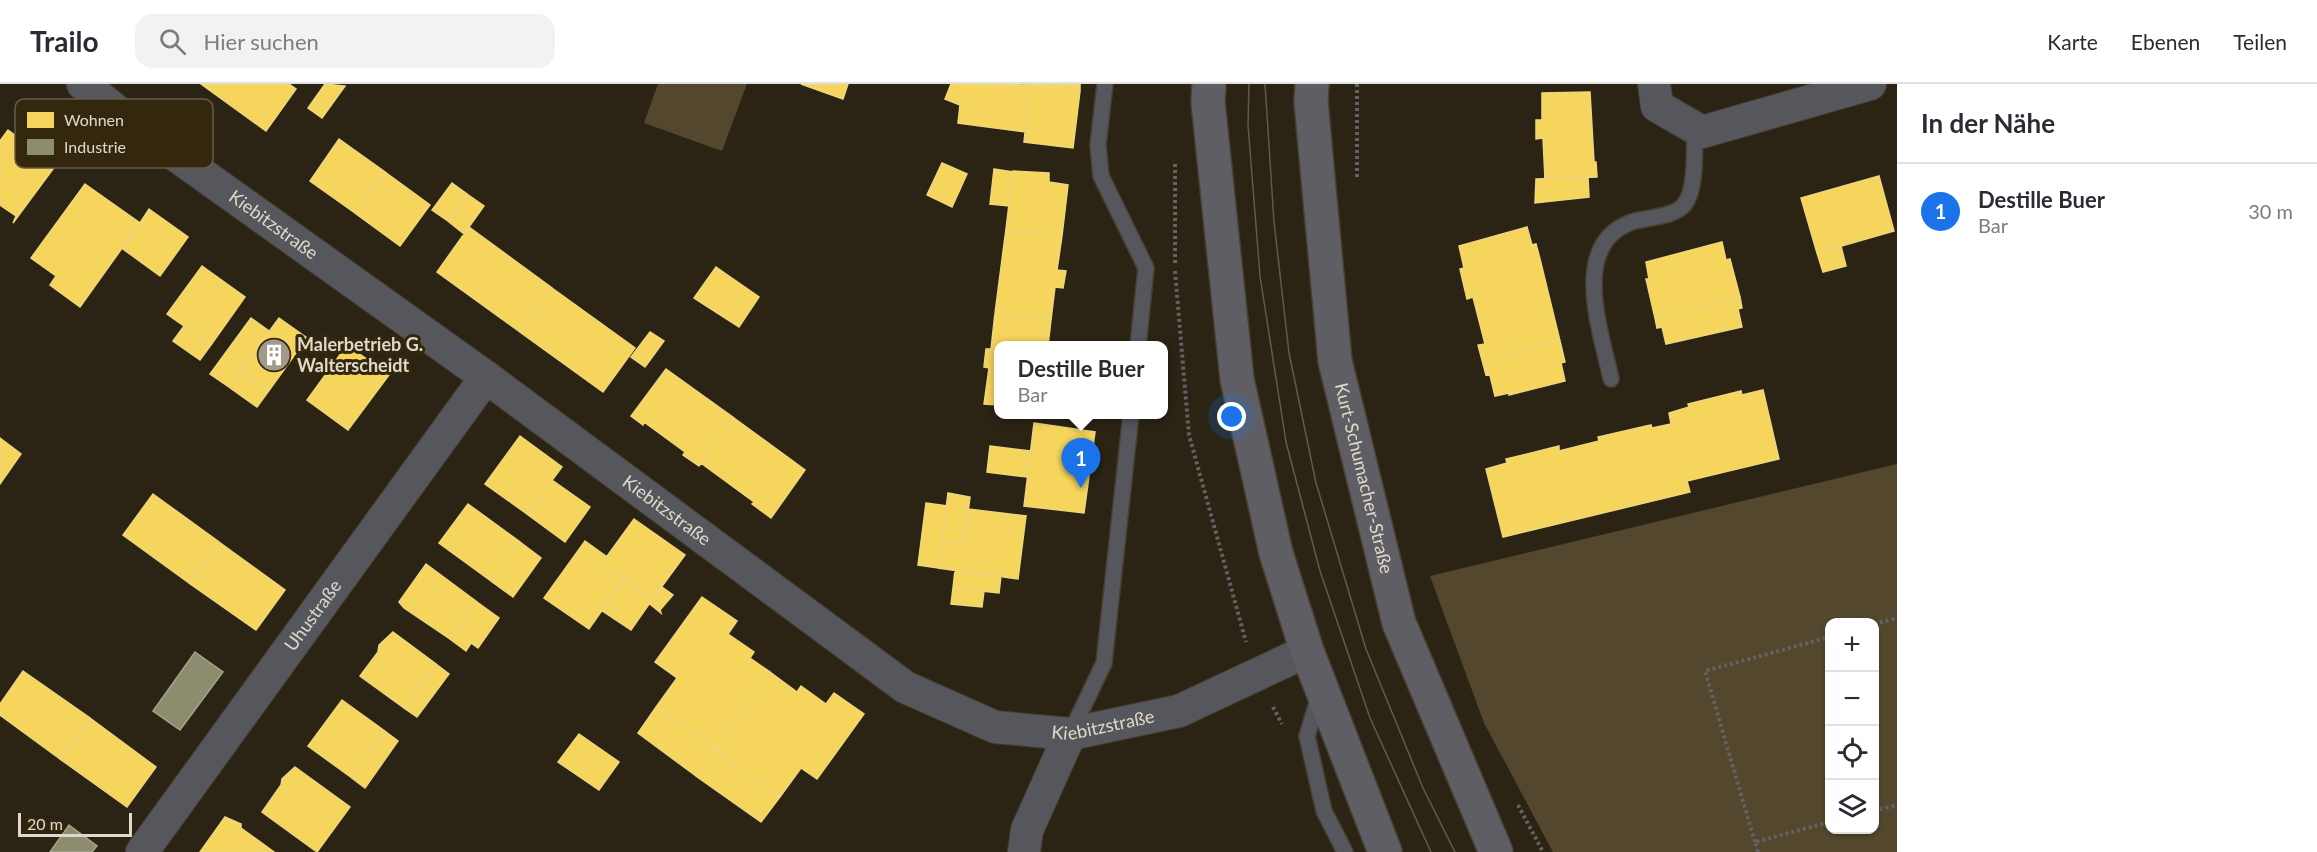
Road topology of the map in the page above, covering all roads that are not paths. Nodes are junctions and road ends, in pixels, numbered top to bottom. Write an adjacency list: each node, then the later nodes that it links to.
1 (1105, 84): 10 (lane)
2 (1209, 84): 14 (main road)
3 (1312, 84): 21 (main road, Kurt-Schumacher-Straße)
4 (1654, 84): 8 (street)
5 (1870, 84): 8 (street)
6 (96, 88): 7 (street, Kiebitzstraße)
7 (108, 99)
8 (1695, 129): 12 (lane)
9 (193, 168): 11 (street, Kiebitzstraße)
10 (1138, 341)
11 (486, 378): 16 (street, Kiebitzstraße); 17 (street, Uhustraße)
12 (1611, 379)
13 (1130, 419): 16 (lane)
14 (1307, 651): 15 (main road); 16 (street, Kiebitzstraße)
15 (1322, 688): 19 (lane); 20 (main road)
16 (1070, 734): 18 (street)
17 (142, 852)
18 (1024, 852)
19 (1345, 852)
20 (1385, 852)
21 (1496, 852)

